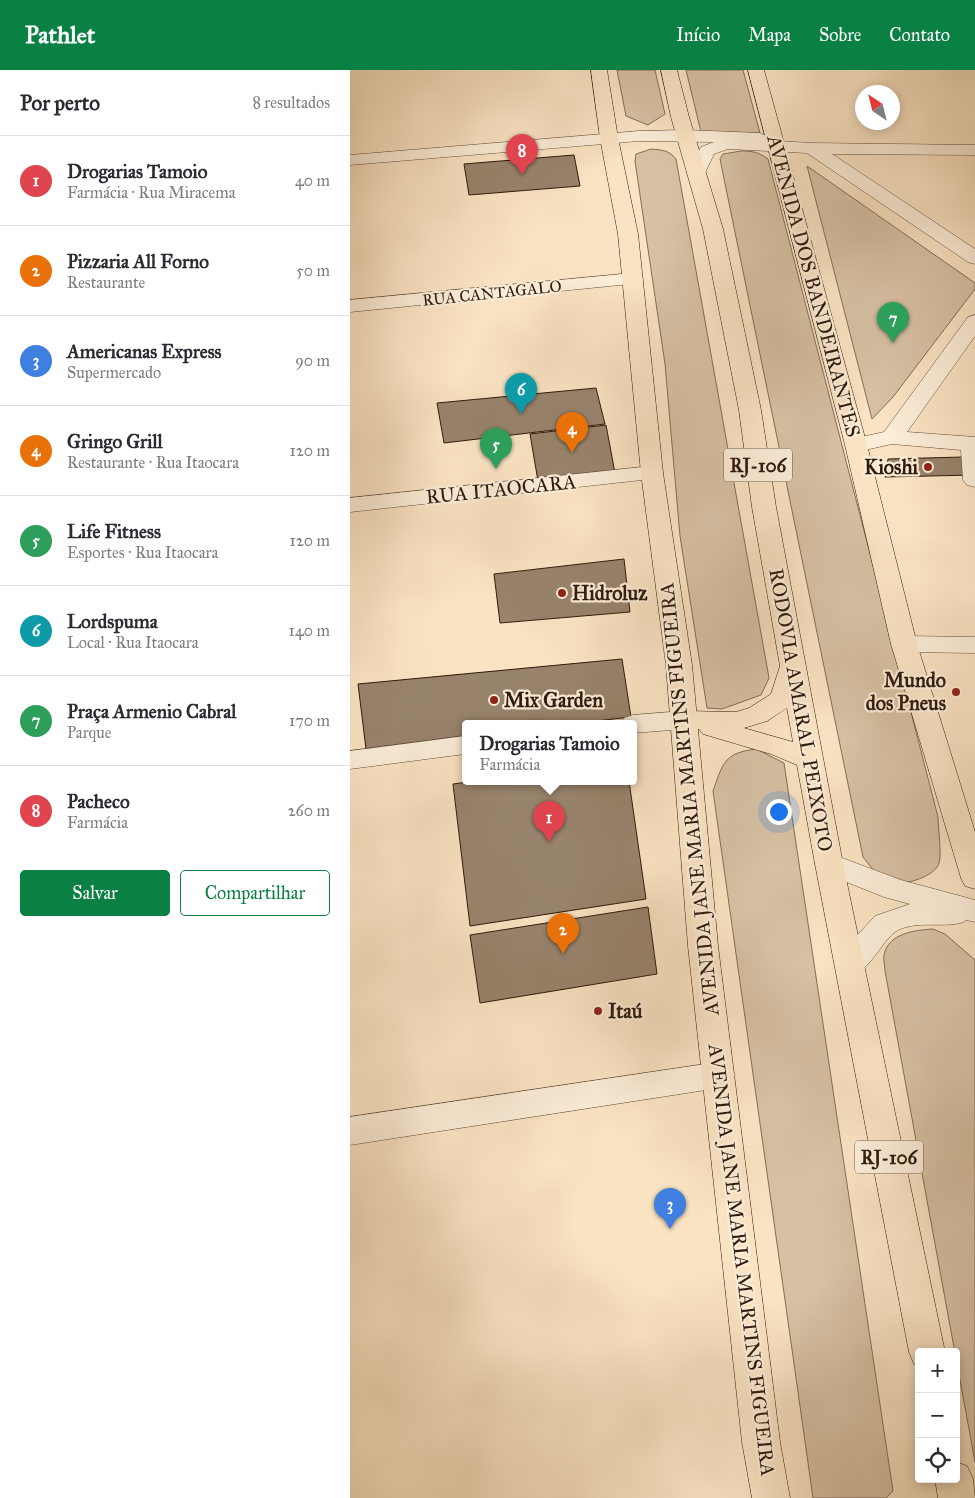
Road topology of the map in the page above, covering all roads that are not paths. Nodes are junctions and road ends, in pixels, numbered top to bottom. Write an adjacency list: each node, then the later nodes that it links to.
1 (599, 70): 5 (main road, AVENIDA JANE MARIA MARTINS FIGUEIRA)
2 (669, 70): 4 (main road, RODOVIA AMARAL PEIXOTO / RJ-106)
3 (756, 70): 8 (main road, AVENIDA DOS BANDEIRANTES)
4 (666, 118): 5 (street); 6 (main road, RODOVIA AMARAL PEIXOTO / RJ-106)
5 (608, 130): 6 (street); 7 (street); 11 (street); 14 (main road, AVENIDA JANE MARIA MARTINS FIGUEIRA)
6 (685, 135): 8 (street); 12 (main road, RODOVIA AMARAL PEIXOTO / RJ-106)
7 (350, 144)
8 (776, 146): 9 (street); 12 (street); 19 (main road, AVENIDA DOS BANDEIRANTES)
9 (811, 148): 10 (street); 13 (street)
10 (975, 150)
11 (350, 160)
12 (696, 172): 25 (main road, RODOVIA AMARAL PEIXOTO / RJ-106)
13 (975, 258)
14 (633, 279): 15 (street, RUA CANTAGALO); 20 (main road, AVENIDA JANE MARIA MARTINS FIGUEIRA)
15 (350, 306)
16 (975, 321): 17 (street)
17 (892, 437): 18 (street); 19 (street)
18 (973, 444): 21 (street)
19 (856, 445): 23 (main road, AVENIDA DOS BANDEIRANTES)
20 (652, 473): 22 (street, RUA ITAOCARA); 26 (main road, AVENIDA JANE MARIA MARTINS FIGUEIRA)
21 (975, 480)
22 (350, 505)
23 (904, 644): 24 (street); 32 (main road, AVENIDA DOS BANDEIRANTES)
24 (975, 645)
25 (794, 664): 26 (main road); 30 (main road, RODOVIA AMARAL PEIXOTO / RJ-106)
26 (684, 720): 27 (street); 30 (main road); 35 (main road, AVENIDA JANE MARIA MARTINS FIGUEIRA)
27 (637, 724)
28 (462, 745): 29 (street)
29 (350, 760)
30 (810, 760): 31 (main road, RODOVIA AMARAL PEIXOTO / RJ-106)
31 (829, 864): 33 (street); 34 (main road, RODOVIA AMARAL PEIXOTO / RJ-106)
32 (975, 878)
33 (975, 912): 34 (street)
34 (850, 963): 37 (main road, RODOVIA AMARAL PEIXOTO / RJ-106)
35 (719, 1075): 36 (street); 39 (main road, AVENIDA JANE MARIA MARTINS FIGUEIRA)
36 (350, 1131)
37 (927, 1348)
38 (955, 1483): 40 (main road)
39 (771, 1498)
40 (958, 1498)

